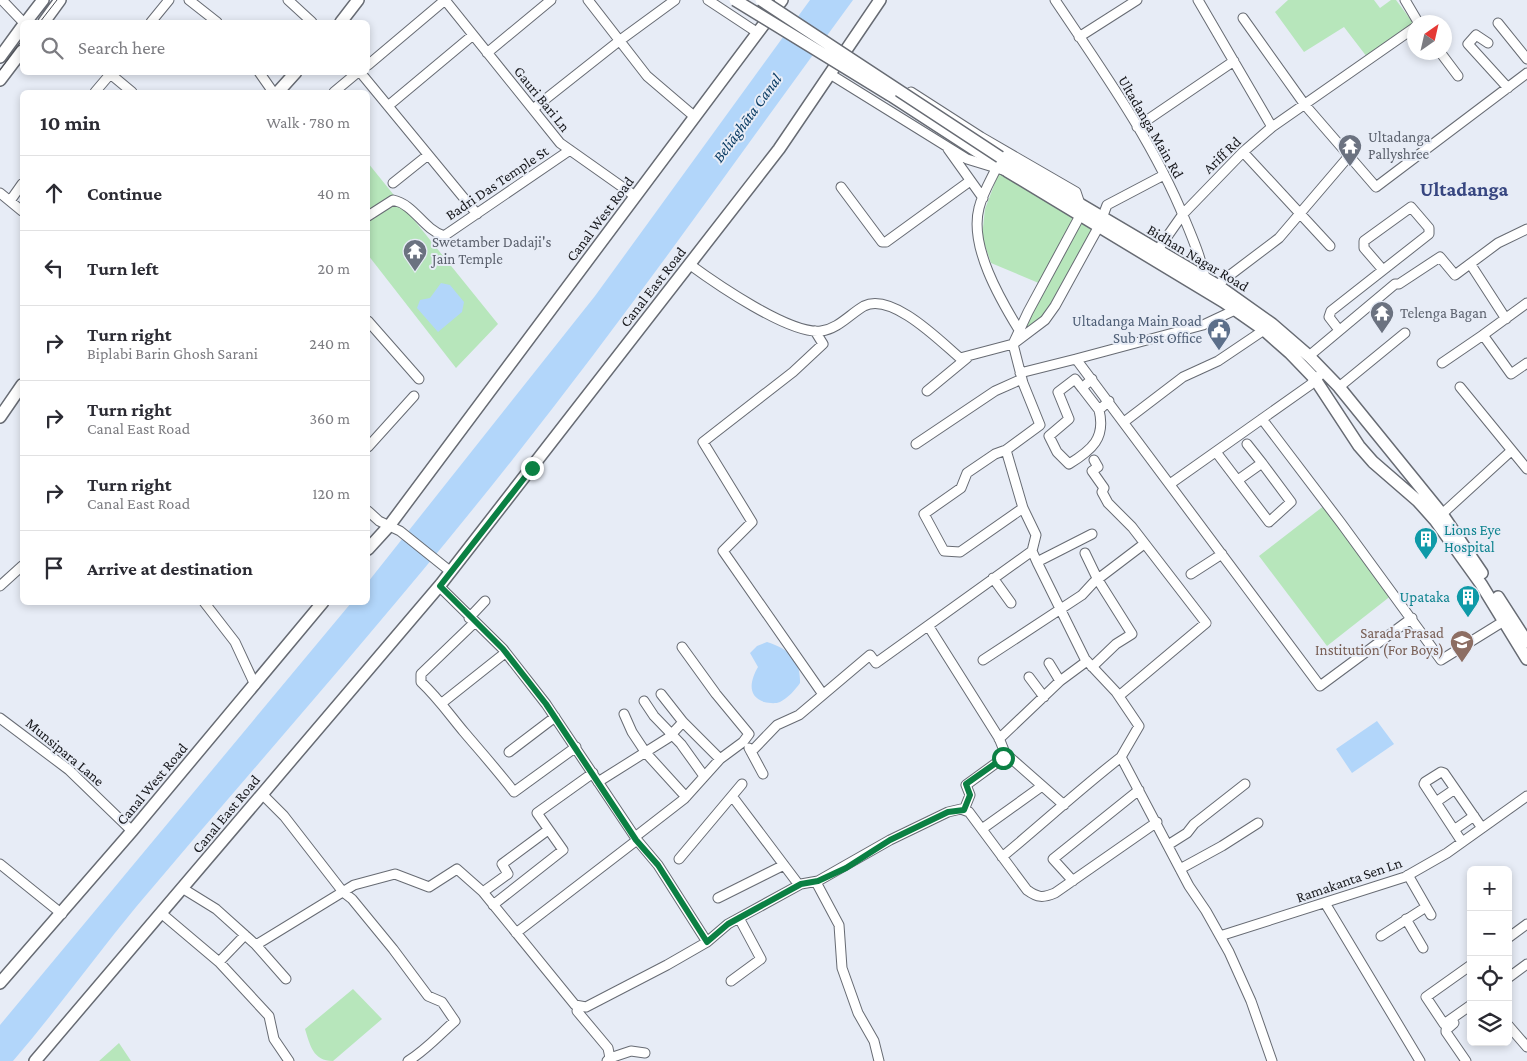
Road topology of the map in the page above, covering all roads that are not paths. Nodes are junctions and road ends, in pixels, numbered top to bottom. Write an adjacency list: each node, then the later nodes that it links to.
1 (2, 0): 23 (street)
2 (43, 0): 24 (main road)
3 (60, 0): 25 (main road)
4 (169, 0): 26 (street)
5 (189, 0): 27 (street)
6 (288, 0): 28 (street)
7 (358, 0): 29 (main road)
8 (445, 0): 34 (street, Gauri Bari Ln); 45 (street)
9 (551, 0): 39 (street)
10 (588, 0): 36 (street)
11 (675, 0): 36 (street)
12 (708, 0): 32 (street)
13 (735, 0): 73 (main road, Bidhan Nagar Road, bridge)
14 (761, 0): 73 (main road, Bidhan Nagar Road, bridge)
15 (880, 0): 38 (main road, Canal East Road)
16 (1055, 0): 35 (street, Ultadanga Main Rd)
17 (1137, 0): 35 (street)
18 (1198, 0): 44 (street)
19 (1408, 1): 21 (street)
20 (777, 2): 32 (main road, Canal West Road)
21 (1415, 15)
22 (1243, 18): 63 (street)
23 (23, 20)
24 (27, 20)
25 (47, 20)
26 (153, 20)
27 (214, 20)
28 (310, 20)
29 (343, 20)
30 (1498, 23): 42 (street)
31 (20, 30): 41 (main road)
32 (758, 33): 65 (main road, Canal West Road)
33 (1407, 33): 63 (street, Ariff Rd)
34 (473, 35): 39 (street, Gauri Bari Ln); 62 (street)
35 (1079, 37): 66 (street, Ultadanga Main Rd)
36 (619, 41): 64 (street); 65 (street)
37 (1488, 43): 56 (street)
38 (846, 50): 47 (main road, Canal East Road); 84 (street)
39 (487, 53): 64 (street, Gauri Bari Ln)
40 (20, 54): 55 (main road)
41 (0, 57)
42 (1527, 59)
43 (1446, 60): 54 (street)
44 (1234, 61): 66 (street); 67 (street)
45 (370, 63)
46 (1527, 73): 56 (street)
47 (830, 74): 68 (street); 93 (main road, Canal East Road)
48 (108, 75): 57 (street)
49 (112, 75): 58 (street)
50 (261, 75): 59 (street)
51 (293, 75): 60 (main road)
52 (355, 75): 61 (street)
53 (362, 75): 62 (street)
54 (1458, 76)
55 (0, 80)
56 (1508, 88): 72 (street)
57 (97, 90)
58 (130, 90)
59 (271, 90)
60 (280, 90)
61 (336, 90)
62 (388, 106): 71 (street)
63 (1305, 106): 67 (street, Ariff Rd); 72 (street)
64 (533, 109): 69 (street, Gauri Bari Ln)
65 (695, 117): 80 (main road, Canal West Road)
66 (1137, 127): 74 (street, Ultadanga Main Rd)
67 (1272, 127): 70 (street, Ariff Rd)
68 (945, 145): 73 (street); 75 (street)
69 (570, 150): 80 (street, Gauri Bari Ln); 85 (street, Badri Das Temple St)
70 (1244, 152): 86 (street, Ariff Rd); 87 (street)
71 (428, 155): 76 (street); 85 (street)
72 (1349, 156): 87 (street)
73 (1000, 165): 81 (street); 84 (main road, Bidhan Nagar Road)
74 (1164, 175): 86 (street, Ultadanga Main Rd); 89 (street)
75 (970, 181): 78 (street); 81 (street)
76 (393, 183)
77 (20, 187): 82 (street)
78 (842, 187)
79 (0, 193): 82 (street)
80 (635, 196): 143 (main road, Canal West Road)
81 (983, 198): 102 (street)
82 (10, 201): 83 (street)
83 (20, 209)
84 (1082, 209): 89 (main road, Bidhan Nagar Road); 102 (street)
85 (477, 214): 88 (street, Badri Das Temple St)
86 (1183, 214): 92 (street, Ariff Rd); 96 (street, Ultadanga Main Rd)
87 (1301, 214): 91 (street); 97 (street)
88 (370, 215)
89 (1101, 222): 92 (main road, Bidhan Nagar Road); 99 (main road, Bidhan Nagar Road); 108 (street)
90 (1527, 229): 94 (street)
91 (1330, 246)
92 (1157, 251): 96 (main road, Bidhan Nagar Road)
93 (689, 264): 105 (street); 152 (main road, Canal East Road)
94 (1471, 265): 100 (street); 104 (street)
95 (1383, 270): 95 (street); 104 (street)
96 (1205, 278): 97 (main road, Bidhan Nagar Road)
97 (1217, 285): 110 (main road, Bidhan Nagar Road)
98 (1527, 304): 100 (street)
99 (1235, 310): 103 (main road, Bidhan Nagar Road); 111 (street)
100 (1506, 319): 107 (street)
101 (370, 323): 116 (street)
102 (1019, 330): 108 (street)
103 (1264, 330): 114 (main road, Bidhan Nagar Road); 128 (street)
104 (1339, 330): 110 (street)
105 (815, 331): 109 (street); 177 (street)
106 (1405, 333): 118 (street)
107 (1483, 335): 112 (street); 113 (street)
108 (1013, 344): 109 (street); 115 (street)
109 (969, 356): 122 (street)
110 (1309, 356): 114 (main road, Bidhan Nagar Road)
111 (1076, 359): 115 (street); 117 (street)
112 (1527, 362)
113 (1442, 363)
114 (1319, 375): 118 (main road, Bidhan Nagar Road); 127 (street); 165 (main road, Bidhan Nagar Road)
115 (1022, 376): 129 (street); 132 (street)
116 (419, 379)
117 (1092, 379): 121 (street); 124 (street)
118 (1339, 387): 142 (main road, Bidhan Nagar Road)
119 (1460, 387): 133 (street)
120 (20, 388): 126 (main road)
121 (1082, 388): 125 (street); 125 (street)
122 (927, 391)
123 (414, 396): 131 (street)
124 (1109, 401): 125 (street); 128 (street)
125 (1099, 410)
126 (0, 417)
127 (1262, 419): 134 (street); 163 (street)
128 (1124, 422): 139 (street)
129 (916, 444)
130 (1247, 444): 136 (street)
131 (370, 445)
132 (1006, 450): 140 (street); 140 (street)
133 (1511, 451): 137 (street); 142 (street)
134 (1216, 452): 138 (street); 139 (street)
135 (1094, 460): 145 (street)
136 (1262, 463): 138 (street); 138 (street)
137 (1527, 469)
138 (1238, 480)
139 (1170, 484): 149 (street)
140 (1023, 508): 147 (street)
141 (370, 512): 143 (street)
142 (1442, 514): 167 (main road, Bidhan Nagar Road)
143 (389, 526): 146 (main road, Canal West Road); 152 (street)
144 (1092, 534): 150 (street)
145 (1144, 544): 155 (street); 179 (street)
146 (370, 547)
147 (1032, 551): 150 (street); 154 (street)
148 (1085, 553): 155 (street)
149 (1222, 554): 153 (street); 163 (street)
150 (1037, 562): 162 (street)
151 (20, 568): 156 (street)
152 (447, 568): 157 (main road, Canal East Road)
153 (1190, 574)
154 (992, 578): 159 (street); 166 (street)
155 (1098, 580): 162 (street); 173 (street)
156 (0, 586)
157 (440, 586): 164 (street); 206 (main road, Canal East Road)
158 (485, 602): 164 (street)
159 (1011, 603)
160 (206, 605): 176 (street)
161 (321, 605): 176 (main road, Canal West Road)
162 (1060, 609): 171 (street); 173 (street)
163 (1412, 618): 165 (street)
164 (472, 620): 169 (street); 182 (street)
165 (1504, 621): 170 (main road, Bidhan Nagar Road)
166 (930, 627): 177 (street); 188 (street)
167 (1527, 642)
168 (682, 647): 189 (street)
169 (505, 652): 182 (street); 185 (street)
170 (1527, 659)
171 (983, 660)
172 (1049, 663): 175 (street)
173 (1089, 664): 175 (street); 179 (street)
174 (1029, 677): 180 (street)
175 (1060, 681): 180 (street)
176 (255, 685): 220 (main road, Canal West Road)
177 (822, 693): 192 (street)
178 (661, 694): 186 (street)
179 (1119, 696): 195 (street)
180 (1044, 697): 188 (street)
181 (644, 700): 187 (street)
182 (442, 703): 190 (street)
183 (624, 714): 193 (street)
184 (0, 718): 220 (street, Munsipara Lane)
185 (555, 718): 190 (street); 191 (street)
186 (683, 722): 187 (street); 196 (street)
187 (670, 734): 193 (street); 199 (street)
188 (999, 739): 194 (street)
189 (743, 742): 192 (street); 196 (street)
190 (576, 747): 197 (street)
191 (509, 752)
192 (751, 752): 198 (street)
193 (646, 753): 200 (street); 209 (street)
194 (1005, 754): 203 (street); 212 (street)
195 (1121, 757): 205 (street); 211 (street)
196 (720, 759): 199 (street)
197 (592, 773): 200 (street); 218 (street)
198 (763, 774)
199 (704, 776): 209 (street)
200 (598, 782): 221 (street)
201 (742, 784): 207 (street)
202 (1245, 784): 223 (street)
203 (1042, 786): 211 (street); 217 (street)
204 (1455, 789): 210 (street); 210 (street); 213 (street)
205 (1139, 790): 214 (street); 230 (street)
206 (262, 794): 233 (main road, Canal East Road); 234 (street)
207 (732, 796): 225 (street); 227 (street)
208 (1527, 796): 216 (street, Ramakanta Sen Ln)
209 (686, 797): 221 (street)
210 (1436, 802): 219 (street)
211 (1064, 805): 224 (street)
212 (964, 810): 217 (street); 231 (street)
213 (1474, 816): 216 (street); 219 (street)
214 (1156, 822): 223 (street); 230 (street)
215 (1258, 822): 228 (street)
216 (1482, 828): 222 (street, Ramakanta Sen Ln)
217 (982, 829): 224 (street)
218 (548, 830): 235 (street); 238 (street)
219 (1454, 830): 222 (street)
220 (132, 832): 240 (main road, Canal West Road)
221 (636, 838): 244 (street); 249 (street)
222 (1462, 842): 229 (street, Ramakanta Sen Ln)
223 (1168, 845): 228 (street)
224 (1002, 857): 230 (street)
225 (679, 859)
226 (0, 864): 240 (street)
227 (784, 865): 232 (street); 236 (street)
228 (1180, 869): 247 (street)
229 (1408, 875): 237 (street, Ramakanta Sen Ln); 242 (street)
230 (1072, 881)
231 (816, 882): 232 (street); 273 (street)
232 (799, 885): 241 (street)
233 (182, 888): 239 (main road, Canal East Road); 245 (street)
234 (343, 892): 235 (street); 250 (street); 272 (street)
235 (483, 892): 238 (street)
236 (718, 898)
237 (1325, 903): 247 (street, Ramakanta Sen Ln); 269 (street)
238 (493, 905): 244 (street)
239 (161, 913): 252 (street); 270 (main road, Canal East Road)
240 (62, 914): 260 (main road, Canal West Road)
241 (739, 918): 249 (street); 258 (street)
242 (1406, 919): 248 (street); 251 (street)
243 (1527, 924): 246 (street)
244 (516, 934): 249 (street)
245 (245, 935): 250 (street); 252 (street)
246 (1512, 935)
247 (1220, 936): 267 (street)
248 (1381, 936)
249 (707, 942)
250 (256, 945): 257 (street)
251 (1423, 948)
252 (219, 962): 271 (street)
253 (1527, 964): 256 (street)
254 (1467, 968): 261 (street)
255 (1527, 971): 259 (street)
256 (1512, 975)
257 (286, 979)
258 (731, 981)
259 (1512, 982)
260 (0, 983)
261 (1467, 1008)
262 (576, 1011): 268 (street)
263 (1467, 1014): 275 (street)
264 (1512, 1030): 265 (street)
265 (1527, 1047)
266 (645, 1053): 268 (street)
267 (1270, 1058): 274 (street)
268 (609, 1059)
269 (1417, 1060)
270 (35, 1061)
271 (289, 1061)
272 (408, 1061)
273 (879, 1061)
274 (1261, 1061)
275 (1466, 1061)

